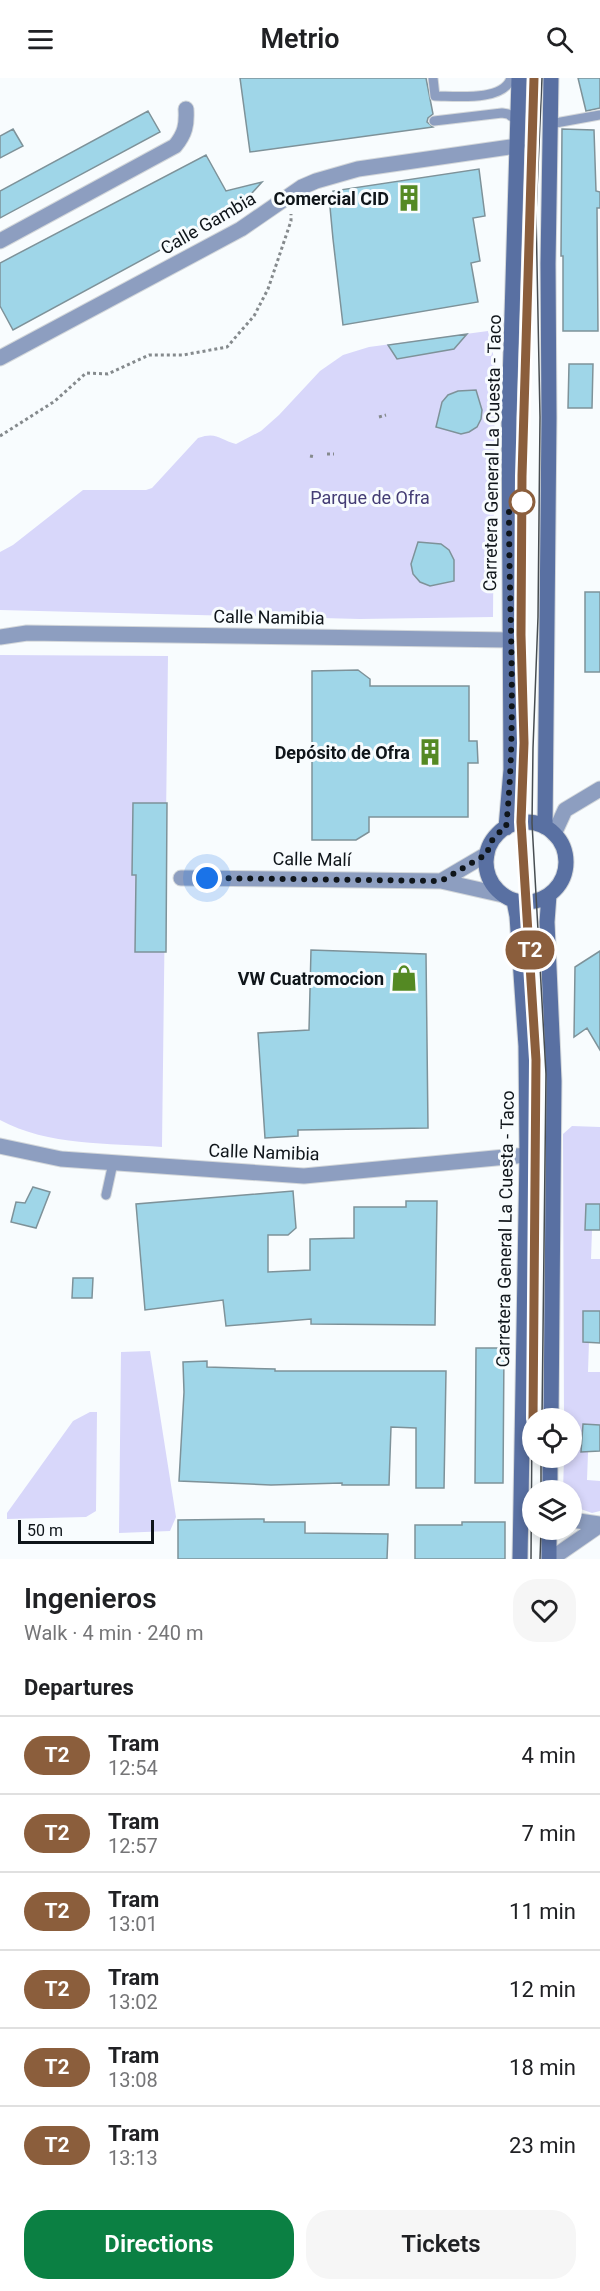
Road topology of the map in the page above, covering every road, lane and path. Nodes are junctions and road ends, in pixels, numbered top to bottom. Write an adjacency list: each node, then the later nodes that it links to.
1 (433, 78): 2 (lane)
2 (511, 78)
3 (519, 78): 8 (main road, Carretera General La Cuesta - Taco)
4 (551, 78): 9 (main road)
5 (186, 109): 12 (street)
6 (600, 115): 9 (lane)
7 (434, 121): 8 (lane)
8 (518, 121): 10 (main road, Carretera General La Cuesta - Taco)
9 (550, 124): 27 (main road)
10 (517, 146): 11 (street, Calle Gambia); 24 (main road, Carretera General La Cuesta - Taco)
11 (289, 197): 13 (street, Calle Gambia); 16 (path)
12 (0, 241)
13 (0, 358)
14 (386, 415): 15 (path)
15 (379, 417)
16 (0, 436)
17 (327, 454): 18 (path)
18 (334, 454)
19 (310, 456): 20 (path)
20 (315, 457)
21 (0, 628): 22 (street, Calle Namibia)
22 (27, 633): 23 (street, Calle Namibia); 24 (street, Calle Namibia)
23 (0, 638)
24 (510, 640): 26 (main road, Carretera General La Cuesta - Taco)
25 (600, 789): 27 (street)
26 (506, 828): 27 (main road); 28 (main road)
27 (550, 830): 31 (main road)
28 (487, 854): 30 (street); 32 (main road)
29 (181, 878): 30 (street, Calle Malí)
30 (441, 881): 32 (street, Calle Malí)
31 (549, 895): 32 (main road); 37 (main road)
32 (508, 898): 34 (main road, Carretera General La Cuesta - Taco)
33 (0, 1146): 35 (street, Calle Namibia)
34 (526, 1155): 35 (street, Calle Namibia); 41 (main road, Carretera General La Cuesta - Taco)
35 (113, 1163): 36 (lane)
36 (106, 1195)
37 (551, 1408)
38 (582, 1522): 39 (street)
39 (600, 1525): 42 (street)
40 (549, 1540): 42 (main road)
41 (520, 1559)
42 (550, 1559)

